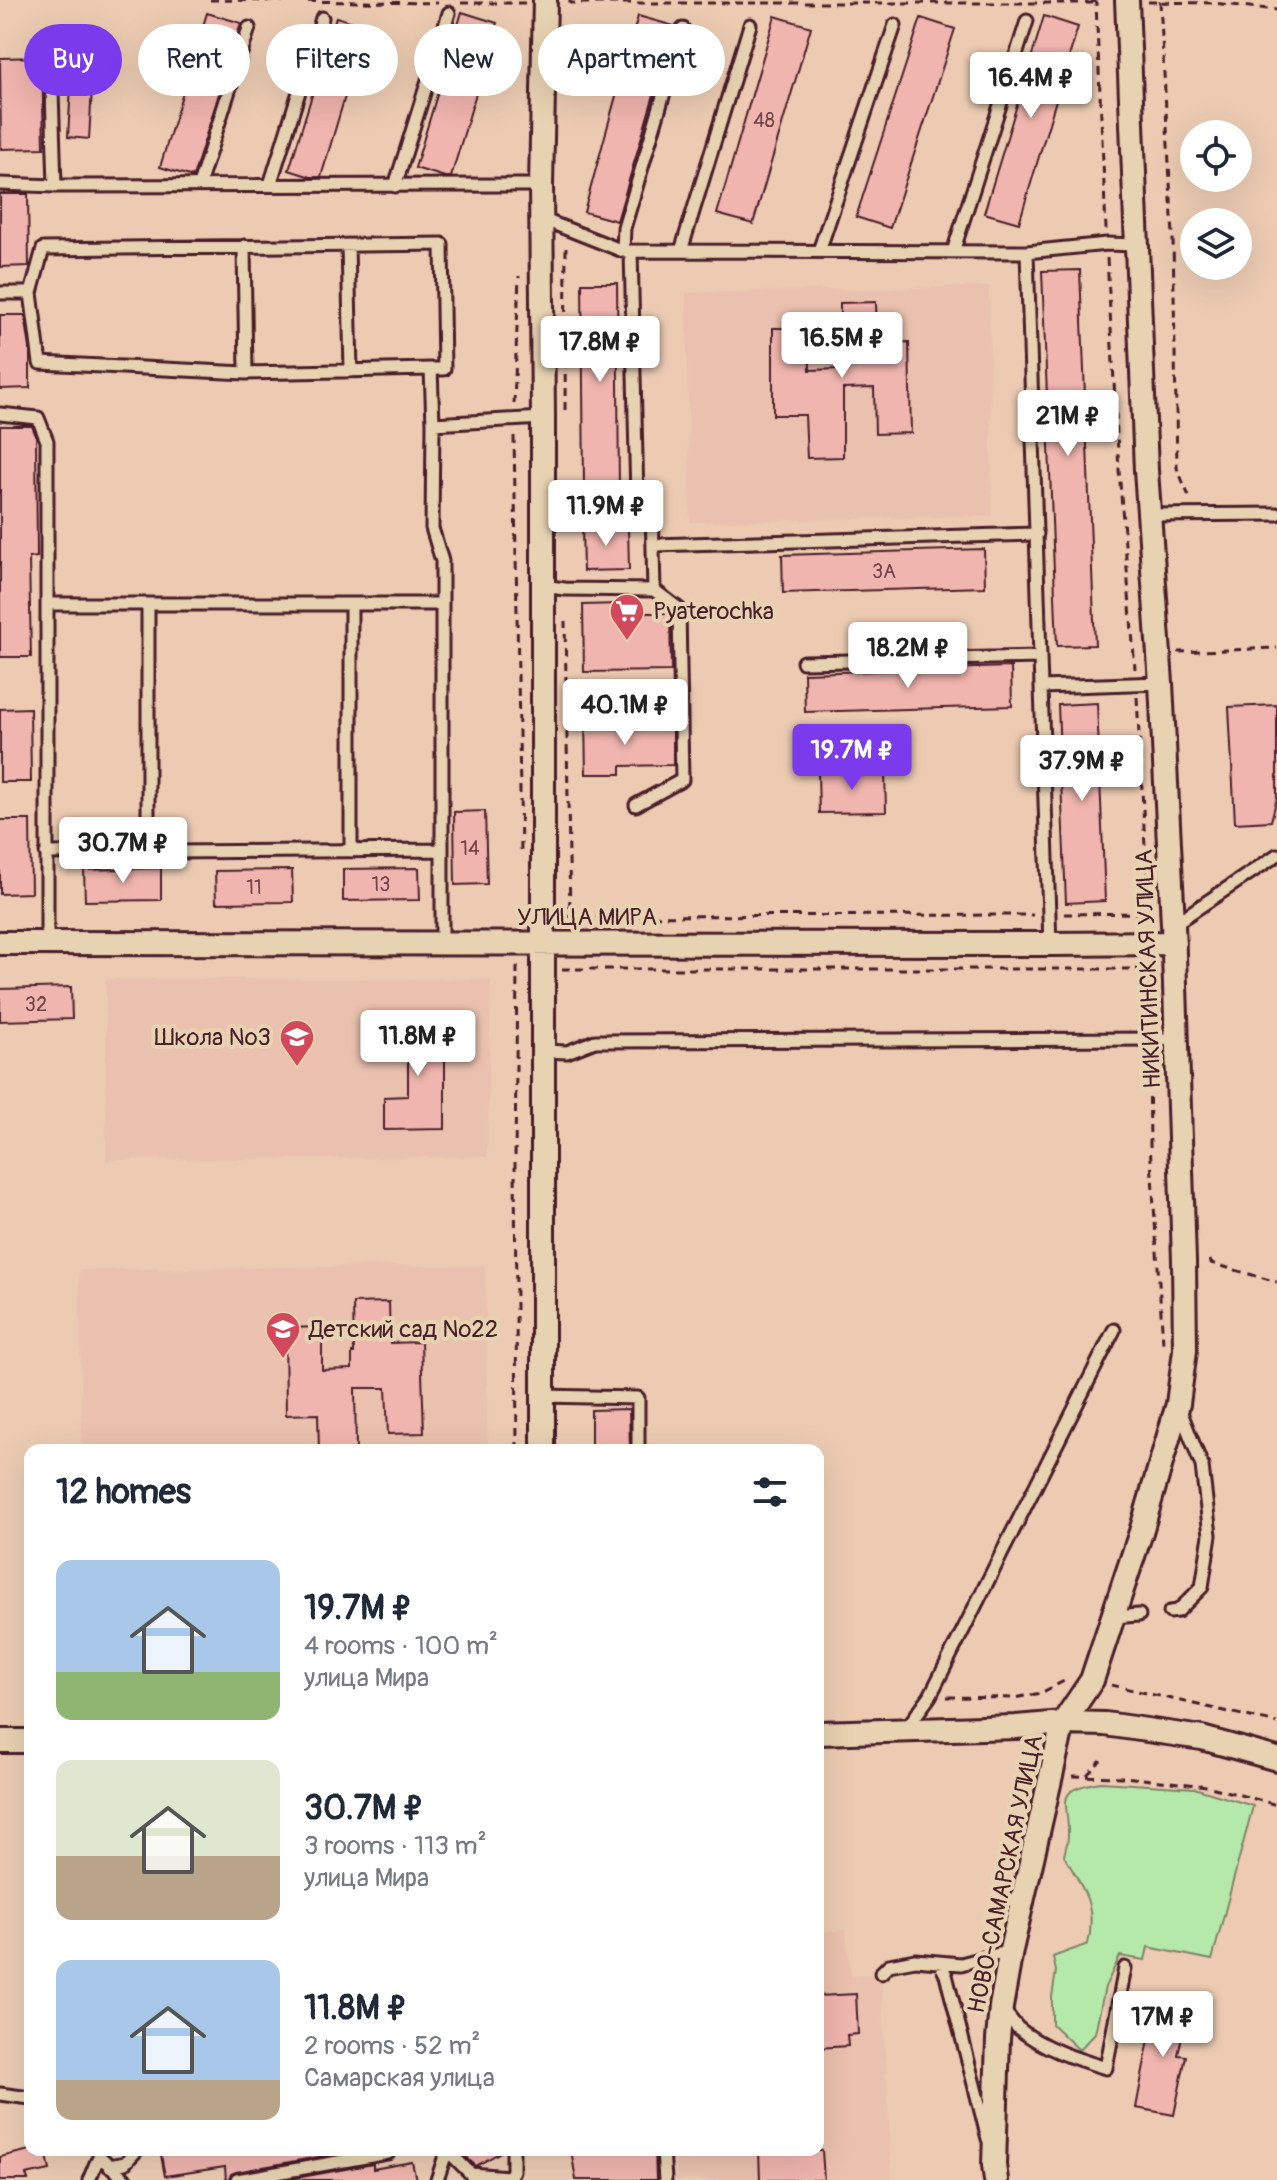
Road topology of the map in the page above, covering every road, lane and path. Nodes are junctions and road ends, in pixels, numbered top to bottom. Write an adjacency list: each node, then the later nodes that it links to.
1 (210, 0): 8 (path)
2 (570, 0): 3 (path)
3 (1094, 1): 24 (path)
4 (1138, 1): 5 (path); 26 (street, НИКИТИНСКАЯ УЛИЦА)
5 (1160, 1): 9 (path); 43 (path)
6 (540, 2): 7 (path); 20 (street)
7 (463, 3)
8 (448, 8): 22 (lane)
9 (1277, 10)
10 (322, 18): 19 (lane)
11 (1027, 21): 31 (lane)
12 (750, 25): 29 (lane)
13 (895, 25): 30 (lane)
14 (52, 96): 21 (lane)
15 (227, 96): 18 (lane)
16 (663, 96): 28 (lane)
17 (0, 184): 21 (lane)
18 (199, 185): 19 (lane); 21 (lane)
19 (270, 185): 22 (lane)
20 (541, 185): 22 (lane); 23 (street)
21 (55, 186)
22 (395, 186)
23 (542, 219): 28 (lane); 40 (street)
24 (1107, 244): 26 (lane); 32 (lane); 59 (path)
25 (348, 245): 27 (lane); 36 (lane); 37 (lane)
26 (1136, 245): 45 (street, НИКИТИНСКАЯ УЛИЦА)
27 (244, 246): 35 (lane); 38 (lane)
28 (627, 251): 29 (lane); 47 (lane)
29 (681, 251): 30 (lane)
30 (819, 251): 31 (lane)
31 (953, 252): 32 (lane)
32 (1027, 252): 46 (lane)
33 (520, 263): 41 (path)
34 (0, 293): 35 (lane)
35 (31, 293): 38 (lane)
36 (431, 369): 37 (lane); 42 (lane)
37 (351, 371): 38 (lane)
38 (246, 373)
39 (0, 414): 50 (lane)
40 (543, 418): 41 (lane); 48 (street)
41 (513, 419): 42 (lane); 66 (path)
42 (433, 424): 53 (lane)
43 (1177, 468)
44 (1277, 514): 45 (lane)
45 (1149, 515): 55 (street, НИКИТИНСКАЯ УЛИЦА)
46 (1037, 534): 47 (lane); 56 (lane)
47 (653, 545): 49 (lane)
48 (542, 586): 49 (lane); 75 (street)
49 (654, 590): 61 (lane)
50 (47, 604): 51 (lane); 64 (lane)
51 (148, 604): 52 (lane); 65 (lane)
52 (351, 604): 53 (lane); 63 (lane)
53 (442, 604): 62 (lane)
54 (1277, 648): 55 (path)
55 (1159, 654): 58 (street, НИКИТИНСКАЯ УЛИЦА)
56 (1040, 657): 57 (lane); 60 (lane)
57 (803, 662)
58 (1161, 683): 59 (lane); 72 (street, НИКИТИНСКАЯ УЛИЦА)
59 (1136, 684): 60 (lane); 68 (path)
60 (1041, 687): 69 (lane)
61 (636, 805)
62 (442, 850): 63 (lane); 74 (lane)
63 (351, 851): 65 (lane)
64 (46, 853): 65 (lane); 76 (lane)
65 (148, 853)
66 (521, 853)
67 (1277, 855): 72 (lane)
68 (1149, 913): 69 (path); 70 (path)
69 (1049, 915): 71 (path); 77 (lane)
70 (1149, 920)
71 (570, 929)
72 (1173, 933): 77 (street, УЛИЦА МИРА); 82 (street, НИКИТИНСКАЯ УЛИЦА)
73 (0, 943): 76 (street, УЛИЦА МИРА)
74 (442, 943): 75 (street, УЛИЦА МИРА); 76 (street, УЛИЦА МИРА)
75 (543, 943): 77 (street, УЛИЦА МИРА); 84 (street)
76 (47, 944)
77 (1050, 944)
78 (522, 956): 91 (path)
79 (1146, 960): 81 (path)
80 (556, 969): 81 (path)
81 (1146, 969): 83 (path)
82 (1177, 1039): 83 (lane); 90 (street, НИКИТИНСКАЯ УЛИЦА)
83 (1148, 1040): 84 (lane); 88 (path)
84 (542, 1051): 89 (street)
85 (1210, 1260): 86 (path)
86 (1277, 1282)
87 (1114, 1330): 99 (lane)
88 (1163, 1353)
89 (542, 1396): 92 (street); 93 (lane)
90 (1178, 1404): 94 (lane); 96 (street, НИКИТИНСКАЯ УЛИЦА)
91 (517, 1444)
92 (543, 1444)
93 (638, 1444)
94 (1170, 1612)
95 (1139, 1615): 96 (lane)
96 (1113, 1617): 100 (street, НИКИТИНСКАЯ УЛИЦА)
97 (1073, 1672): 99 (path)
98 (1107, 1684): 101 (path)
99 (930, 1696): 102 (lane)
100 (1063, 1723): 102 (street); 106 (street); 111 (street, НОВО-САМАРСКАЯ УЛИЦА)
101 (1277, 1723)
102 (906, 1730): 103 (street)
103 (824, 1733)
104 (0, 1741): 105 (street)
105 (24, 1741)
106 (1277, 1759)
107 (1101, 1760): 109 (path)
108 (1074, 1776): 109 (path)
109 (1085, 1776): 110 (path)
110 (1277, 1805)
111 (1011, 1950): 112 (lane); 115 (street, НОВО-САМАРСКАЯ УЛИЦА)
112 (940, 1963): 114 (lane); 128 (lane)
113 (1125, 1968): 115 (lane)
114 (881, 1973)
115 (1001, 2007): 128 (street, НОВО-САМАРСКАЯ УЛИЦА)
116 (0, 2094): 117 (lane)
117 (24, 2097)
118 (96, 2156): 131 (lane)
119 (97, 2156): 132 (lane)
120 (100, 2156): 127 (lane)
121 (131, 2156): 127 (lane)
122 (371, 2156): 134 (lane)
123 (444, 2156): 135 (lane)
124 (452, 2156): 129 (lane)
125 (513, 2156): 130 (lane)
126 (663, 2156): 136 (lane)
127 (109, 2166): 133 (lane)
128 (995, 2173)
129 (472, 2177): 130 (lane)
130 (510, 2179)
131 (89, 2180)
132 (100, 2180)
133 (126, 2180)
134 (237, 2180)
135 (437, 2180)
136 (665, 2180)

